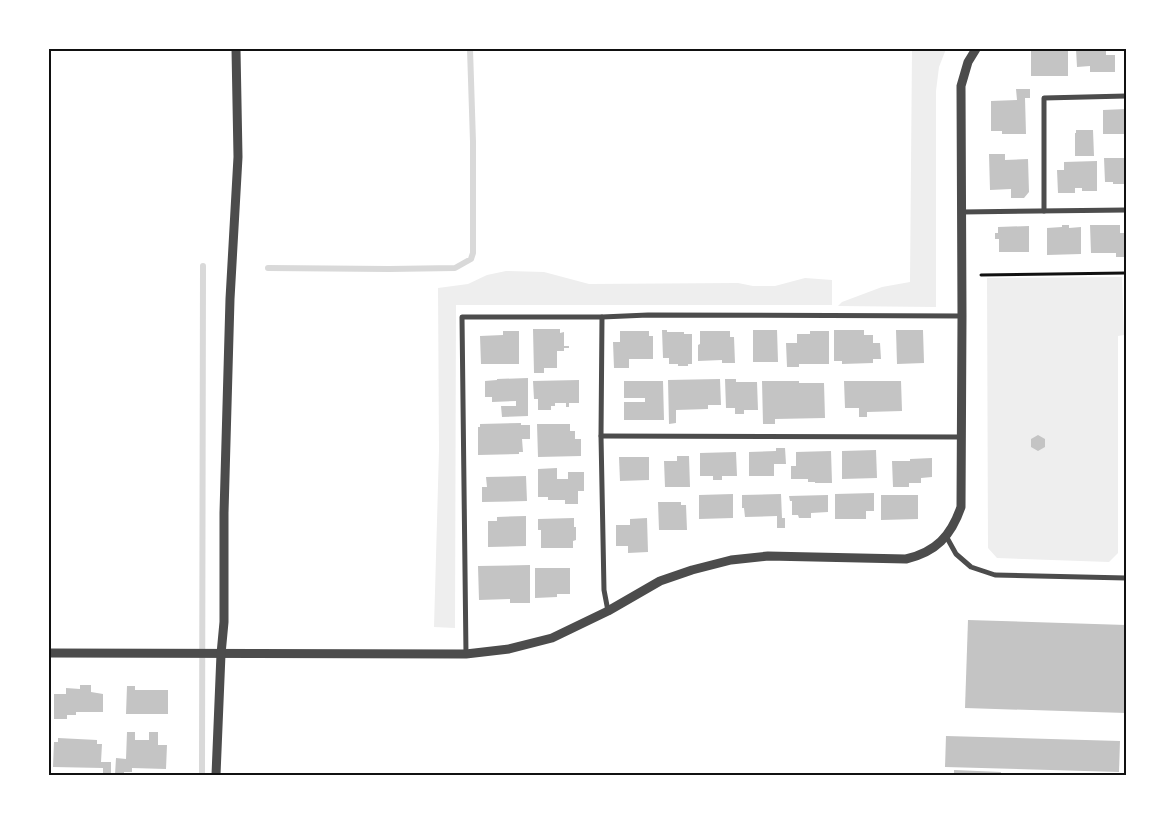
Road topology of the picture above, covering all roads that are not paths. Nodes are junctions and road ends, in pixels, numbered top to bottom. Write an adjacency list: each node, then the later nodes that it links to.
1 (236, 49): 15 (street)
2 (976, 49): 6 (street)
3 (1126, 96): 5 (street)
4 (1126, 210): 5 (street)
5 (1044, 211): 6 (street)
6 (962, 212): 7 (street)
7 (962, 316): 8 (street); 10 (street)
8 (602, 317): 9 (street); 16 (street)
9 (601, 436): 10 (street); 13 (street)
10 (961, 437): 11 (street)
11 (946, 536): 12 (street); 13 (street)
12 (1126, 578)
13 (608, 611): 16 (street)
14 (49, 653): 15 (street)
15 (221, 654): 16 (street); 17 (street)
16 (466, 654)
17 (216, 775)

